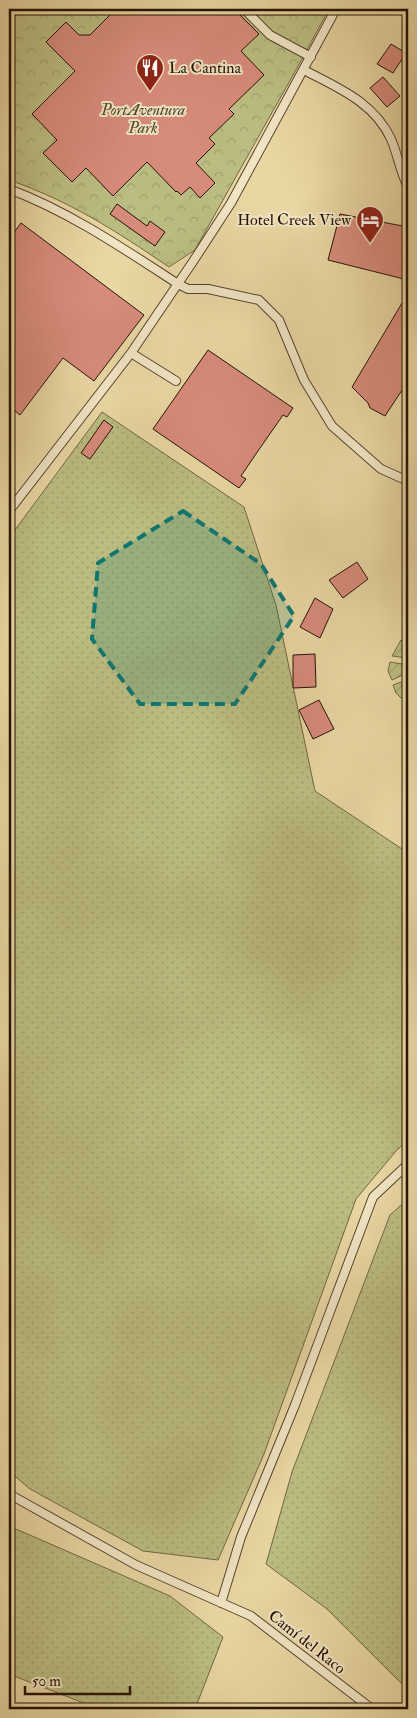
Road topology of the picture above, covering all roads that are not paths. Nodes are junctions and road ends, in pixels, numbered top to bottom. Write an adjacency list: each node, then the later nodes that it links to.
1 (244, 9): 3 (lane)
2 (336, 9): 3 (lane)
3 (311, 57): 4 (lane)
4 (304, 70): 5 (lane); 9 (lane)
5 (408, 187)
6 (9, 189): 7 (lane)
7 (21, 193): 8 (lane); 9 (lane)
8 (9, 194)
9 (178, 284): 10 (lane); 12 (lane)
10 (132, 353): 11 (lane); 13 (lane)
11 (176, 382)
12 (408, 481)
13 (9, 511)
14 (408, 1164): 16 (lane)
15 (9, 1494): 16 (lane, Camí del Raco)
16 (221, 1603): 17 (lane, Camí del Raco)
17 (372, 1709)

